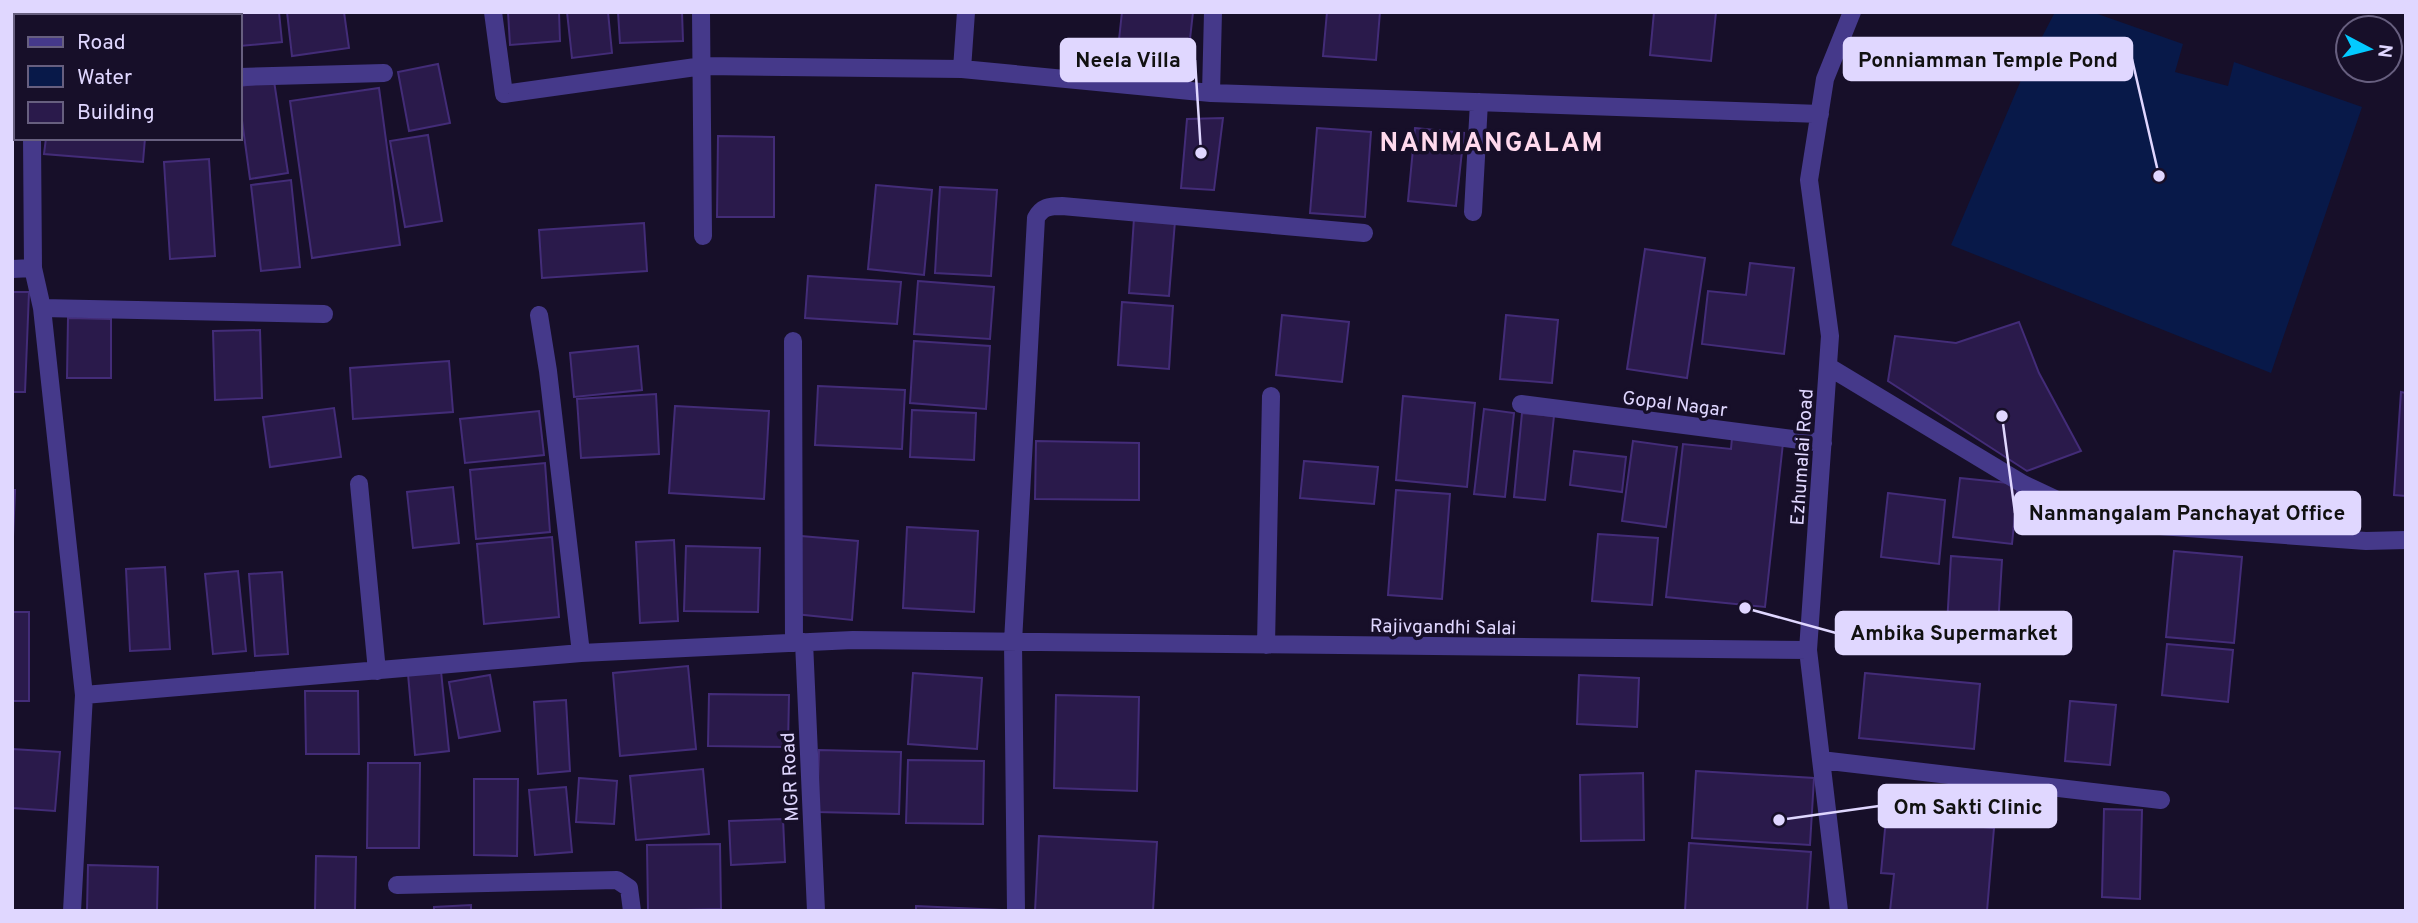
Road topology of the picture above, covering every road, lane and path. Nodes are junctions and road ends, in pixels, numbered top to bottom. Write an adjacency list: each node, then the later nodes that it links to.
1 (493, 12): 6 (street)
2 (701, 12): 6 (street)
3 (966, 12): 7 (street)
4 (1213, 12): 10 (street)
5 (1852, 12): 12 (street, Ezhumalai Road)
6 (703, 66): 7 (street); 16 (street)
7 (962, 69): 10 (street)
8 (384, 73): 9 (street)
9 (242, 77)
10 (1211, 93): 11 (street)
11 (1479, 102): 12 (street); 14 (street)
12 (1820, 114): 23 (street, Ezhumalai Road)
13 (32, 140): 17 (street)
14 (1474, 212)
15 (1364, 233): 29 (street)
16 (703, 236)
17 (33, 268): 18 (street); 19 (street)
18 (12, 269)
19 (43, 308): 20 (street); 35 (street)
20 (324, 314)
21 (540, 315): 33 (street)
22 (793, 341): 30 (street, MGR Road)
23 (1829, 368): 26 (street, Ezhumalai Road); 28 (street)
24 (1271, 396): 31 (street)
25 (1521, 404): 26 (street, Gopal Nagar)
26 (1823, 443): 32 (street, Ezhumalai Road)
27 (359, 485): 34 (street)
28 (2406, 540)
29 (1013, 642): 30 (street, Rajivgandhi Salai); 31 (street, Rajivgandhi Salai); 42 (street)
30 (799, 643): 33 (street, Rajivgandhi Salai); 41 (street, MGR Road)
31 (1266, 645): 32 (street, Rajivgandhi Salai)
32 (1808, 650): 36 (street, Ezhumalai Road)
33 (581, 653): 34 (street, Rajivgandhi Salai)
34 (377, 671): 35 (street, Rajivgandhi Salai)
35 (84, 695): 39 (street)
36 (1821, 760): 37 (street); 43 (street, Ezhumalai Road)
37 (2161, 800)
38 (397, 885): 40 (street)
39 (72, 911)
40 (632, 911)
41 (816, 911)
42 (1017, 911)
43 (1839, 911)

